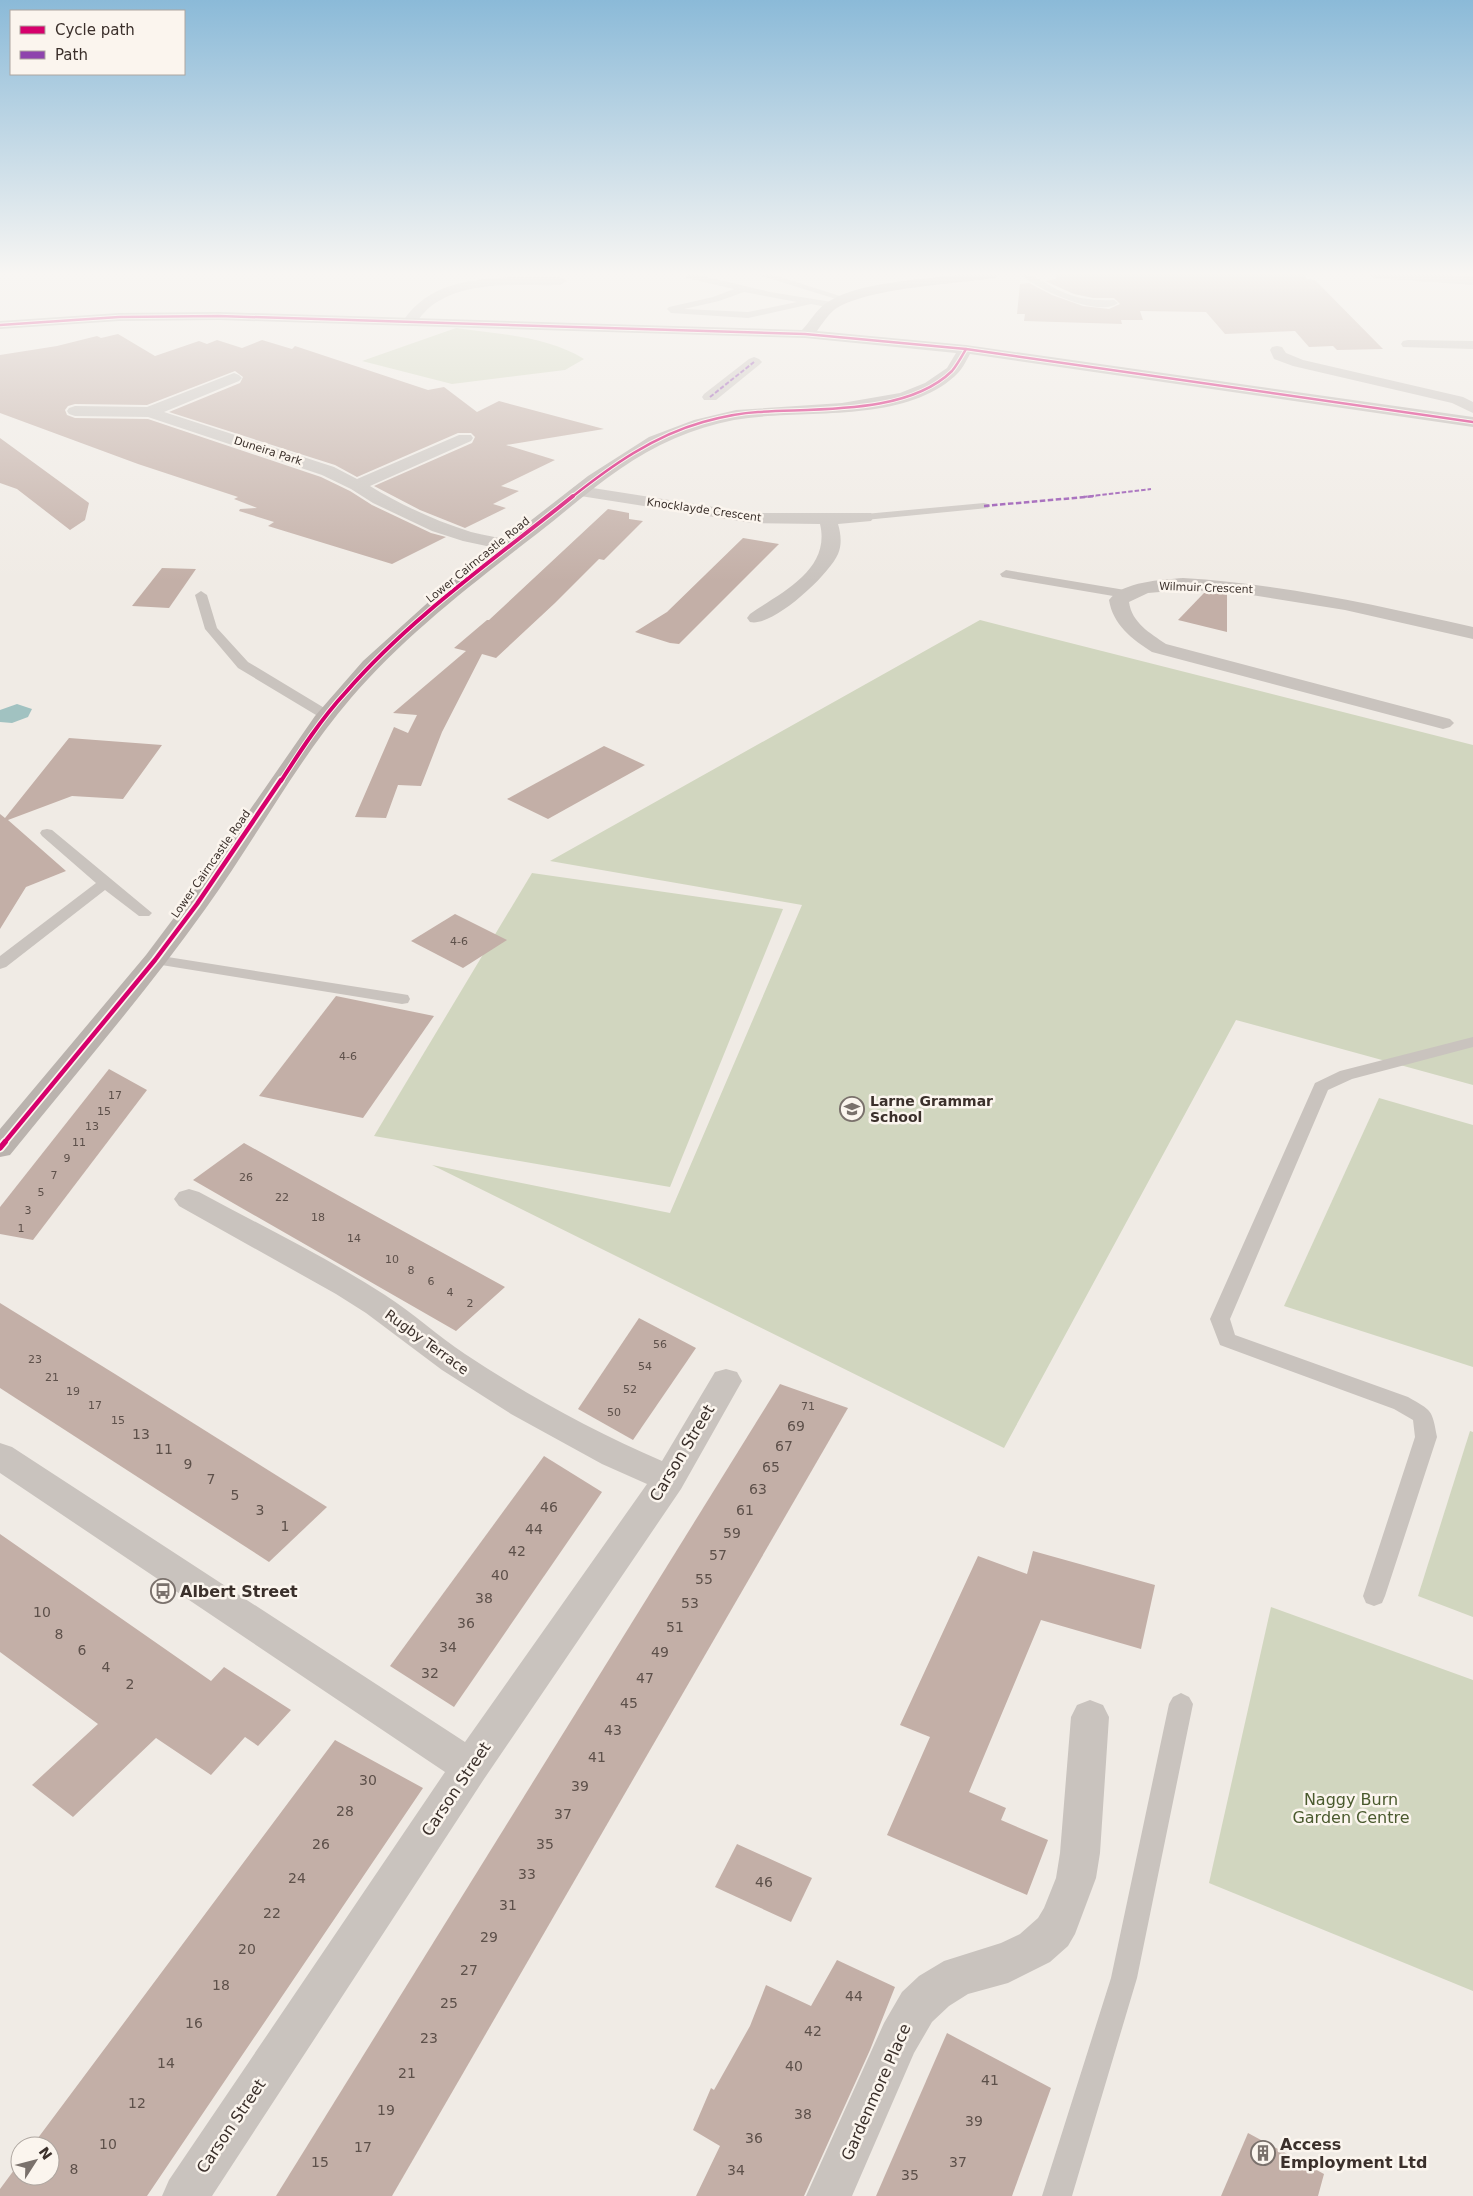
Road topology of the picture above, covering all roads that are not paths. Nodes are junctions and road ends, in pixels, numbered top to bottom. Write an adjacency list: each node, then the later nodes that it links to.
1 (736, 376): 8 (street)
2 (945, 376): 15 (street, Lower Cairncastle Road)
3 (1152, 376): 12 (street)
4 (1357, 376): 7 (street)
5 (234, 378): 11 (street, Duneira Park)
6 (1450, 384): 7 (street)
7 (1425, 392): 9 (street)
8 (710, 397)
9 (1473, 408)
10 (75, 411): 11 (street, Duneira Park)
11 (149, 412): 14 (street, Duneira Park)
12 (1473, 422)
13 (465, 438): 14 (street)
14 (357, 485): 19 (street, Duneira Park)
15 (580, 491): 18 (street, Knocklayde Crescent); 19 (street, Lower Cairncastle Road)
16 (984, 506): 17 (lane)
17 (865, 517): 18 (street, Knocklayde Crescent)
18 (828, 519): 23 (street)
19 (510, 546): 25 (street, Lower Cairncastle Road)
20 (1006, 574): 21 (lane)
21 (1125, 594): 24 (street, Wilmuir Crescent); 26 (street)
22 (201, 595): 25 (lane)
23 (757, 618)
24 (1473, 633)
25 (326, 715): 30 (street, Lower Cairncastle Road)
26 (1443, 723)
27 (47, 833): 28 (lane)
28 (105, 883): 29 (lane); 31 (lane)
29 (144, 913)
30 (155, 960): 32 (lane); 34 (street, Lower Cairncastle Road)
31 (0, 964)
32 (402, 999)
33 (1473, 1042): 39 (lane)
34 (2, 1141)
35 (189, 1199): 38 (street, Rugby Terrace)
36 (726, 1381): 38 (street, Carson Street)
37 (0, 1456): 42 (street)
38 (669, 1479): 42 (street, Carson Street)
39 (1374, 1596)
40 (1181, 1704): 45 (lane)
41 (1090, 1717): 44 (street, Gardenmore Place)
42 (470, 1768): 43 (street, Carson Street)
43 (185, 2196)
44 (829, 2196)
45 (1057, 2196)

